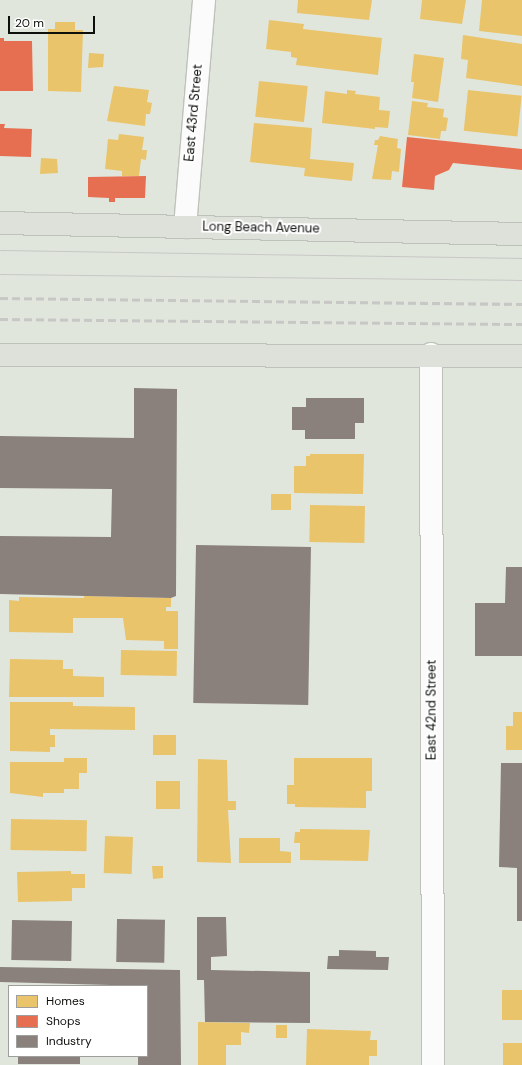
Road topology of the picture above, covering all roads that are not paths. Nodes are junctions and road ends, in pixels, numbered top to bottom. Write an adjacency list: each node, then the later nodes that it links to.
1 (204, 0): 3 (street, East 43rd Street)
2 (0, 223): 3 (main road, Long Beach Avenue)
3 (185, 227): 4 (main road, Long Beach Avenue)
4 (522, 234)
5 (431, 354): 6 (main road); 7 (main road); 8 (street, East 42nd Street)
6 (0, 355)
7 (522, 356)
8 (433, 1065)

